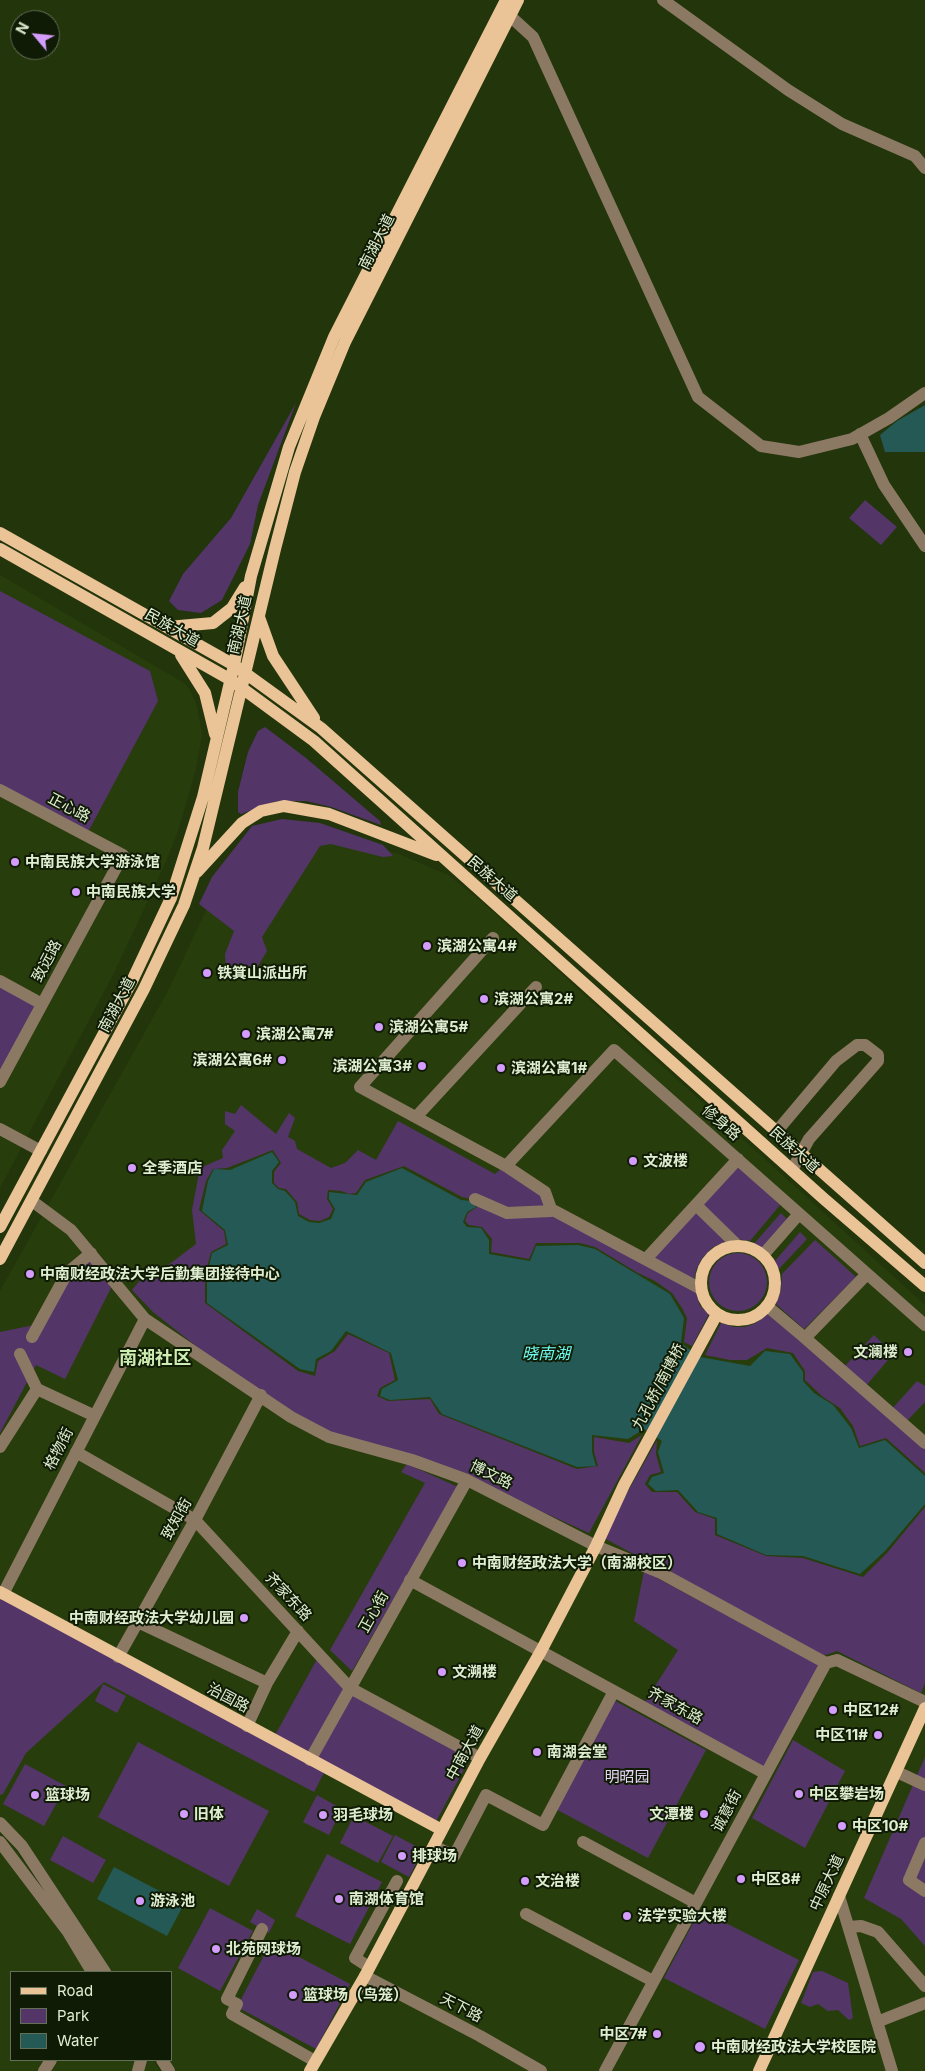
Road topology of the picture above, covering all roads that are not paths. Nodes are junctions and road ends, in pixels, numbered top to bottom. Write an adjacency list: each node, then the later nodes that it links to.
1 (518, 0): 3 (main road, 南湖大道)
2 (662, 0): 4 (street)
3 (506, 9): 6 (street); 10 (main road, 南湖大道); 11 (main road, 南湖大道)
4 (925, 168)
5 (925, 393): 6 (street)
6 (860, 434): 8 (street)
7 (0, 533): 12 (main road, 民族大道)
8 (925, 546)
9 (0, 549): 13 (main road, 民族大道)
10 (251, 576): 12 (main road); 14 (main road, 南湖大道)
11 (259, 615): 15 (main road, 南湖大道); 18 (main road)
12 (168, 627): 14 (main road, 民族大道)
13 (176, 649): 16 (main road, 民族大道); 19 (main road)
14 (234, 666): 15 (main road, 民族大道); 16 (main road, 南湖大道)
15 (246, 674): 17 (main road, 南湖大道); 18 (main road, 民族大道)
16 (230, 680): 17 (main road, 民族大道); 19 (main road, 南湖大道)
17 (243, 688): 22 (main road, 民族大道); 23 (main road, 南湖大道)
18 (321, 728): 31 (main road, 民族大道)
19 (216, 742): 32 (main road, 南湖大道)
20 (0, 790): 21 (street, 正心路)
21 (123, 855): 27 (street, 致远路)
22 (444, 858): 23 (main road); 36 (main road, 民族大道)
23 (194, 876): 38 (main road, 南湖大道)
24 (493, 938): 29 (street)
25 (0, 981): 27 (street)
26 (536, 987): 29 (street)
27 (42, 1004): 28 (street, 致远路)
28 (0, 1082)
29 (416, 1117): 35 (street)
30 (0, 1129): 32 (street)
31 (776, 1131): 33 (main road, 民族大道); 33 (street)
32 (41, 1151): 42 (main road, 南湖大道)
33 (802, 1154): 36 (street); 48 (main road, 民族大道)
34 (738, 1159): 35 (street, 修身路); 39 (street); 41 (street, 修身路)
35 (506, 1166): 47 (street)
36 (792, 1170): 50 (main road, 民族大道)
37 (475, 1199): 40 (street)
38 (32, 1201): 44 (street, 博文路); 46 (main road, 南湖大道)
39 (696, 1205): 43 (street); 47 (street)
40 (551, 1211)
41 (799, 1214): 45 (street); 49 (street, 修身路)
42 (0, 1227)
43 (738, 1246): 45 (main road); 51 (main road)
44 (91, 1253): 54 (street, 博文路); 56 (street)
45 (763, 1255): 52 (main road)
46 (0, 1259)
47 (646, 1259): 51 (street)
48 (925, 1263)
49 (867, 1274): 55 (street, 修身路); 57 (street)
50 (925, 1286)
51 (701, 1289): 53 (main road)
52 (767, 1306): 53 (main road); 57 (street)
53 (717, 1314): 64 (main road, 九孔桥/南博桥)
54 (145, 1319): 60 (street, 博文路); 61 (street, 格物街)
55 (925, 1325)
56 (32, 1336)
57 (805, 1338): 62 (street)
58 (20, 1354): 59 (street)
59 (37, 1388): 61 (street); 63 (street)
60 (261, 1395): 66 (street, 博文路); 67 (street, 致知街)
61 (95, 1416): 65 (street, 格物街)
62 (925, 1443)
63 (0, 1447)
64 (644, 1448): 68 (main road, 中南大道)
65 (76, 1452): 67 (street, 齐家东路); 70 (street, 格物街)
66 (467, 1480): 68 (street, 博文路); 69 (street, 正心街)
67 (195, 1520): 71 (street, 致知街); 72 (street, 齐家东路)
68 (596, 1546): 73 (main road, 中南大道); 75 (street, 博文路)
69 (410, 1580): 73 (street, 齐家东路); 77 (street, 正心街)
70 (1, 1593): 74 (main road, 治国路)
71 (138, 1622): 74 (street, 致知街); 76 (street)
72 (298, 1631): 76 (street); 77 (street, 齐家东路)
73 (541, 1651): 78 (street, 齐家东路); 82 (main road, 中南大道)
74 (118, 1657): 81 (main road, 治国路)
75 (826, 1663): 79 (street); 85 (street, 诚意街)
76 (267, 1683): 81 (street)
77 (350, 1688): 82 (street, 齐家东路); 83 (street, 正心街)
78 (614, 1691): 85 (street, 齐家东路); 92 (street)
79 (925, 1702)
80 (925, 1708): 84 (main road, 中原大道)
81 (247, 1726): 83 (main road, 治国路)
82 (480, 1758): 88 (main road, 中南大道)
83 (310, 1760): 88 (main road, 治国路)
84 (897, 1772): 86 (street); 95 (main road, 中原大道)
85 (766, 1774): 96 (street, 诚意街)
86 (925, 1784)
87 (0, 1823): 101 (street)
88 (442, 1830): 92 (main road, 中南大道)
89 (0, 1842): 100 (street)
90 (583, 1842): 96 (street)
91 (925, 1843): 94 (street)
92 (434, 1846): 102 (main road, 中南大道)
93 (397, 1881): 102 (street)
94 (925, 1891)
95 (839, 1896): 98 (street); 110 (main road, 中原大道)
96 (696, 1903): 103 (street, 诚意街)
97 (526, 1914): 103 (street)
98 (849, 1927): 104 (street); 106 (street)
99 (262, 1929): 107 (street)
100 (91, 1971)
101 (103, 1971)
102 (367, 1972): 107 (main road, 中南大道); 108 (street, 天下路)
103 (653, 1981): 109 (street, 诚意街)
104 (925, 1986)
105 (925, 2003): 106 (street)
106 (878, 2022): 111 (street)
107 (313, 2066)
108 (541, 2071)
109 (605, 2071)
110 (759, 2071)
111 (892, 2071)

